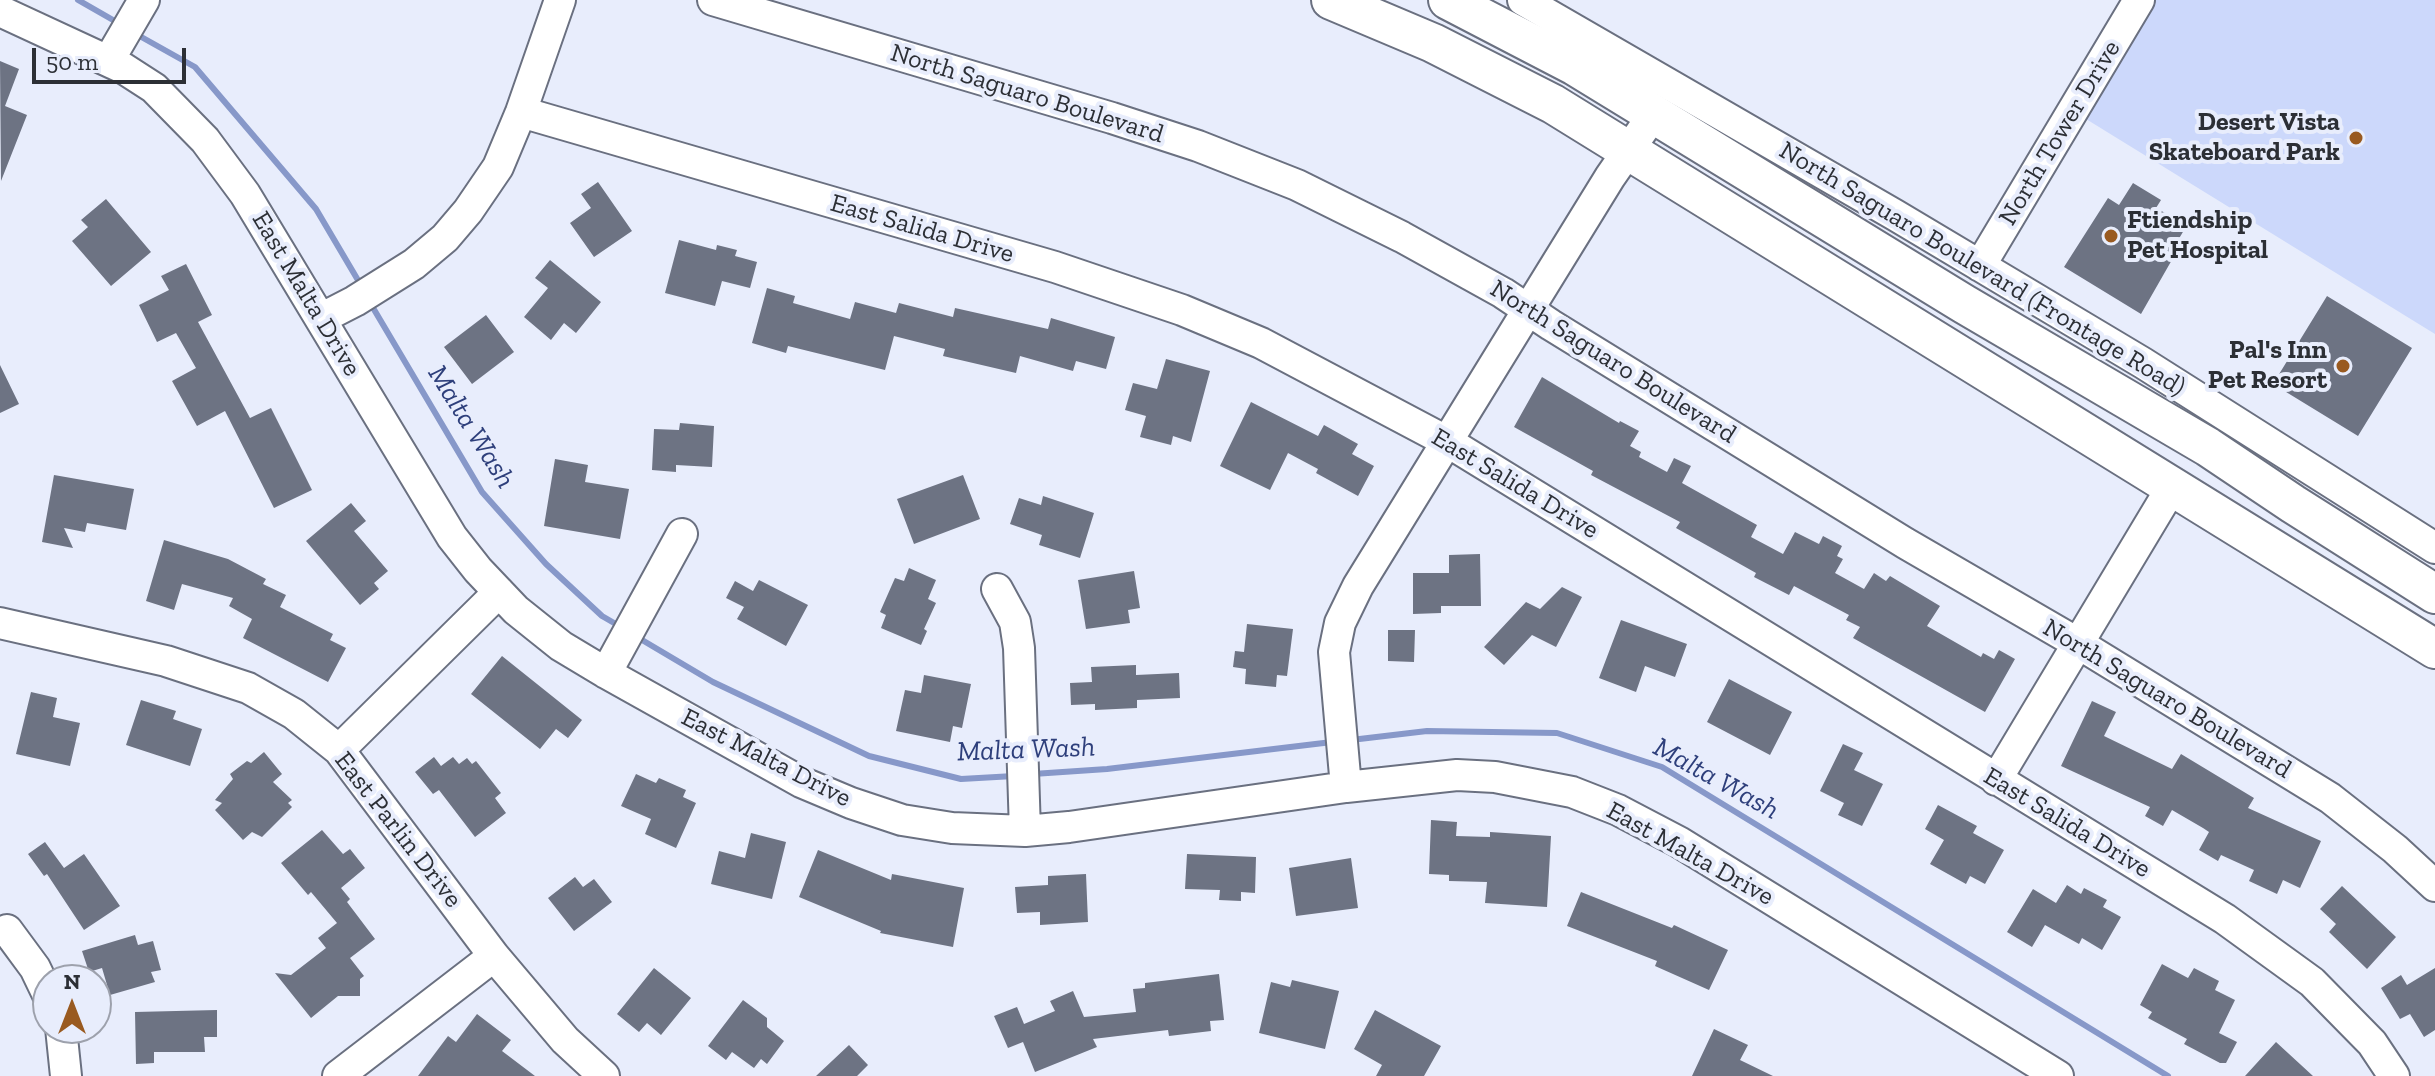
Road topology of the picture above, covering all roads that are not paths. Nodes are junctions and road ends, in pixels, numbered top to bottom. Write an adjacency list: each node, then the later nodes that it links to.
1 (144, 0): 9 (street)
2 (560, 0): 10 (street)
3 (713, 0): 14 (street, North Saguaro Boulevard)
4 (1331, 0): 12 (main road)
5 (1448, 0): 11 (main road)
6 (1523, 0): 13 (street, North Saguaro Boulevard (Frontage Road))
7 (2139, 0): 13 (street, North Tower Drive)
8 (0, 11): 9 (street, East Malta Drive)
9 (109, 60): 15 (street, East Malta Drive)
10 (521, 112): 15 (street); 16 (street, East Salida Drive)
11 (1653, 115): 12 (street); 22 (main road)
12 (1628, 151): 14 (street); 17 (main road)
13 (1980, 266): 19 (street, North Saguaro Boulevard (Frontage Road))
14 (1528, 310): 16 (street); 24 (street, North Saguaro Boulevard)
15 (322, 318): 21 (street, East Malta Drive)
16 (1448, 442): 28 (street, East Salida Drive); 29 (street)
17 (2172, 487): 24 (street); 25 (main road)
18 (682, 534): 26 (street)
19 (2435, 548)
20 (997, 589): 30 (street)
21 (499, 592): 26 (street, East Malta Drive); 27 (street)
22 (2435, 594)
23 (0, 623): 27 (street, East Parlin Drive)
24 (2079, 644): 28 (street); 31 (street, North Saguaro Boulevard)
25 (2435, 649)
26 (606, 673): 30 (street, East Malta Drive)
27 (339, 750): 33 (street, East Parlin Drive)
28 (1996, 780): 40 (street, East Salida Drive)
29 (1346, 787): 30 (street, East Malta Drive); 39 (street, East Malta Drive)
30 (1025, 831)
31 (2435, 886)
32 (7, 930): 34 (street)
33 (494, 956): 37 (street); 38 (street, East Parlin Drive)
34 (32, 964)
35 (63, 1044): 36 (street)
36 (66, 1076)
37 (338, 1076)
38 (604, 1076)
39 (2058, 1076)
40 (2394, 1076)

